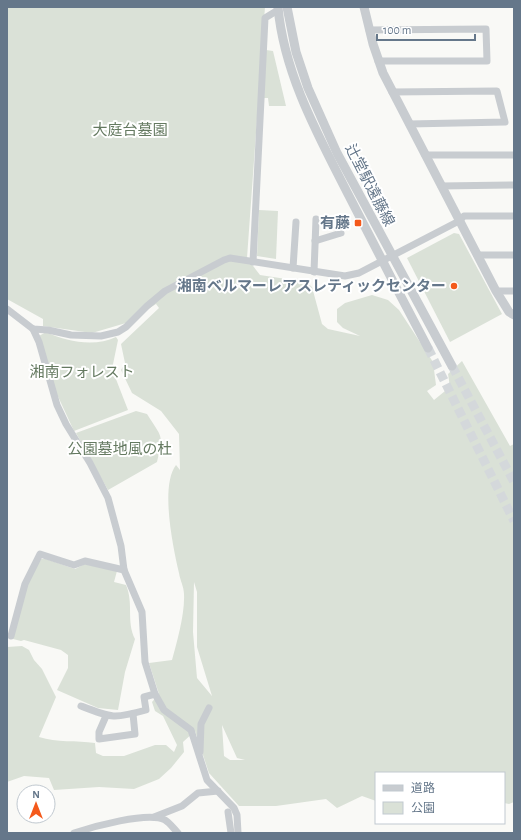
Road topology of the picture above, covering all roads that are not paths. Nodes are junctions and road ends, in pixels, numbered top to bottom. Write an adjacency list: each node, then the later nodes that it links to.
1 (287, 7): 20 (street, 辻堂駅遠藤線)
2 (364, 7): 4 (street)
3 (278, 8): 21 (street, 辻堂駅遠藤線); 22 (street)
4 (369, 30): 5 (street); 5 (street)
5 (378, 61): 6 (street)
6 (392, 92): 7 (street); 7 (street)
7 (409, 124): 8 (street)
8 (425, 154): 9 (street); 11 (street)
9 (514, 154)
10 (514, 185): 11 (street)
11 (441, 186): 14 (street)
12 (514, 216): 14 (street)
13 (316, 219): 17 (street)
14 (459, 221): 18 (street); 20 (street)
15 (296, 222): 23 (street)
16 (341, 233): 17 (street)
17 (315, 241): 24 (street)
18 (477, 255): 19 (street); 25 (street)
19 (514, 255)
20 (392, 256): 21 (street); 31 (street, 辻堂駅遠藤線)
21 (382, 261): 24 (street); 30 (street, 辻堂駅遠藤線)
22 (252, 262): 23 (street); 29 (street)
23 (293, 268): 24 (street)
24 (314, 272)
25 (496, 291): 26 (street); 28 (street)
26 (514, 291)
27 (7, 309): 29 (street)
28 (514, 314)
29 (33, 329): 32 (street)
30 (428, 348)
31 (452, 366)
32 (124, 570): 33 (street); 34 (street)
33 (11, 636)
34 (155, 694): 37 (street); 39 (street)
35 (81, 706): 38 (street)
36 (209, 708): 39 (street)
37 (133, 714): 38 (street); 38 (street)
38 (106, 716)
39 (200, 756): 40 (street)
40 (218, 792): 42 (street); 46 (street)
41 (228, 812): 45 (street)
42 (152, 818): 43 (street); 44 (street)
43 (74, 833)
44 (178, 833)
45 (231, 833)
46 (238, 833)

